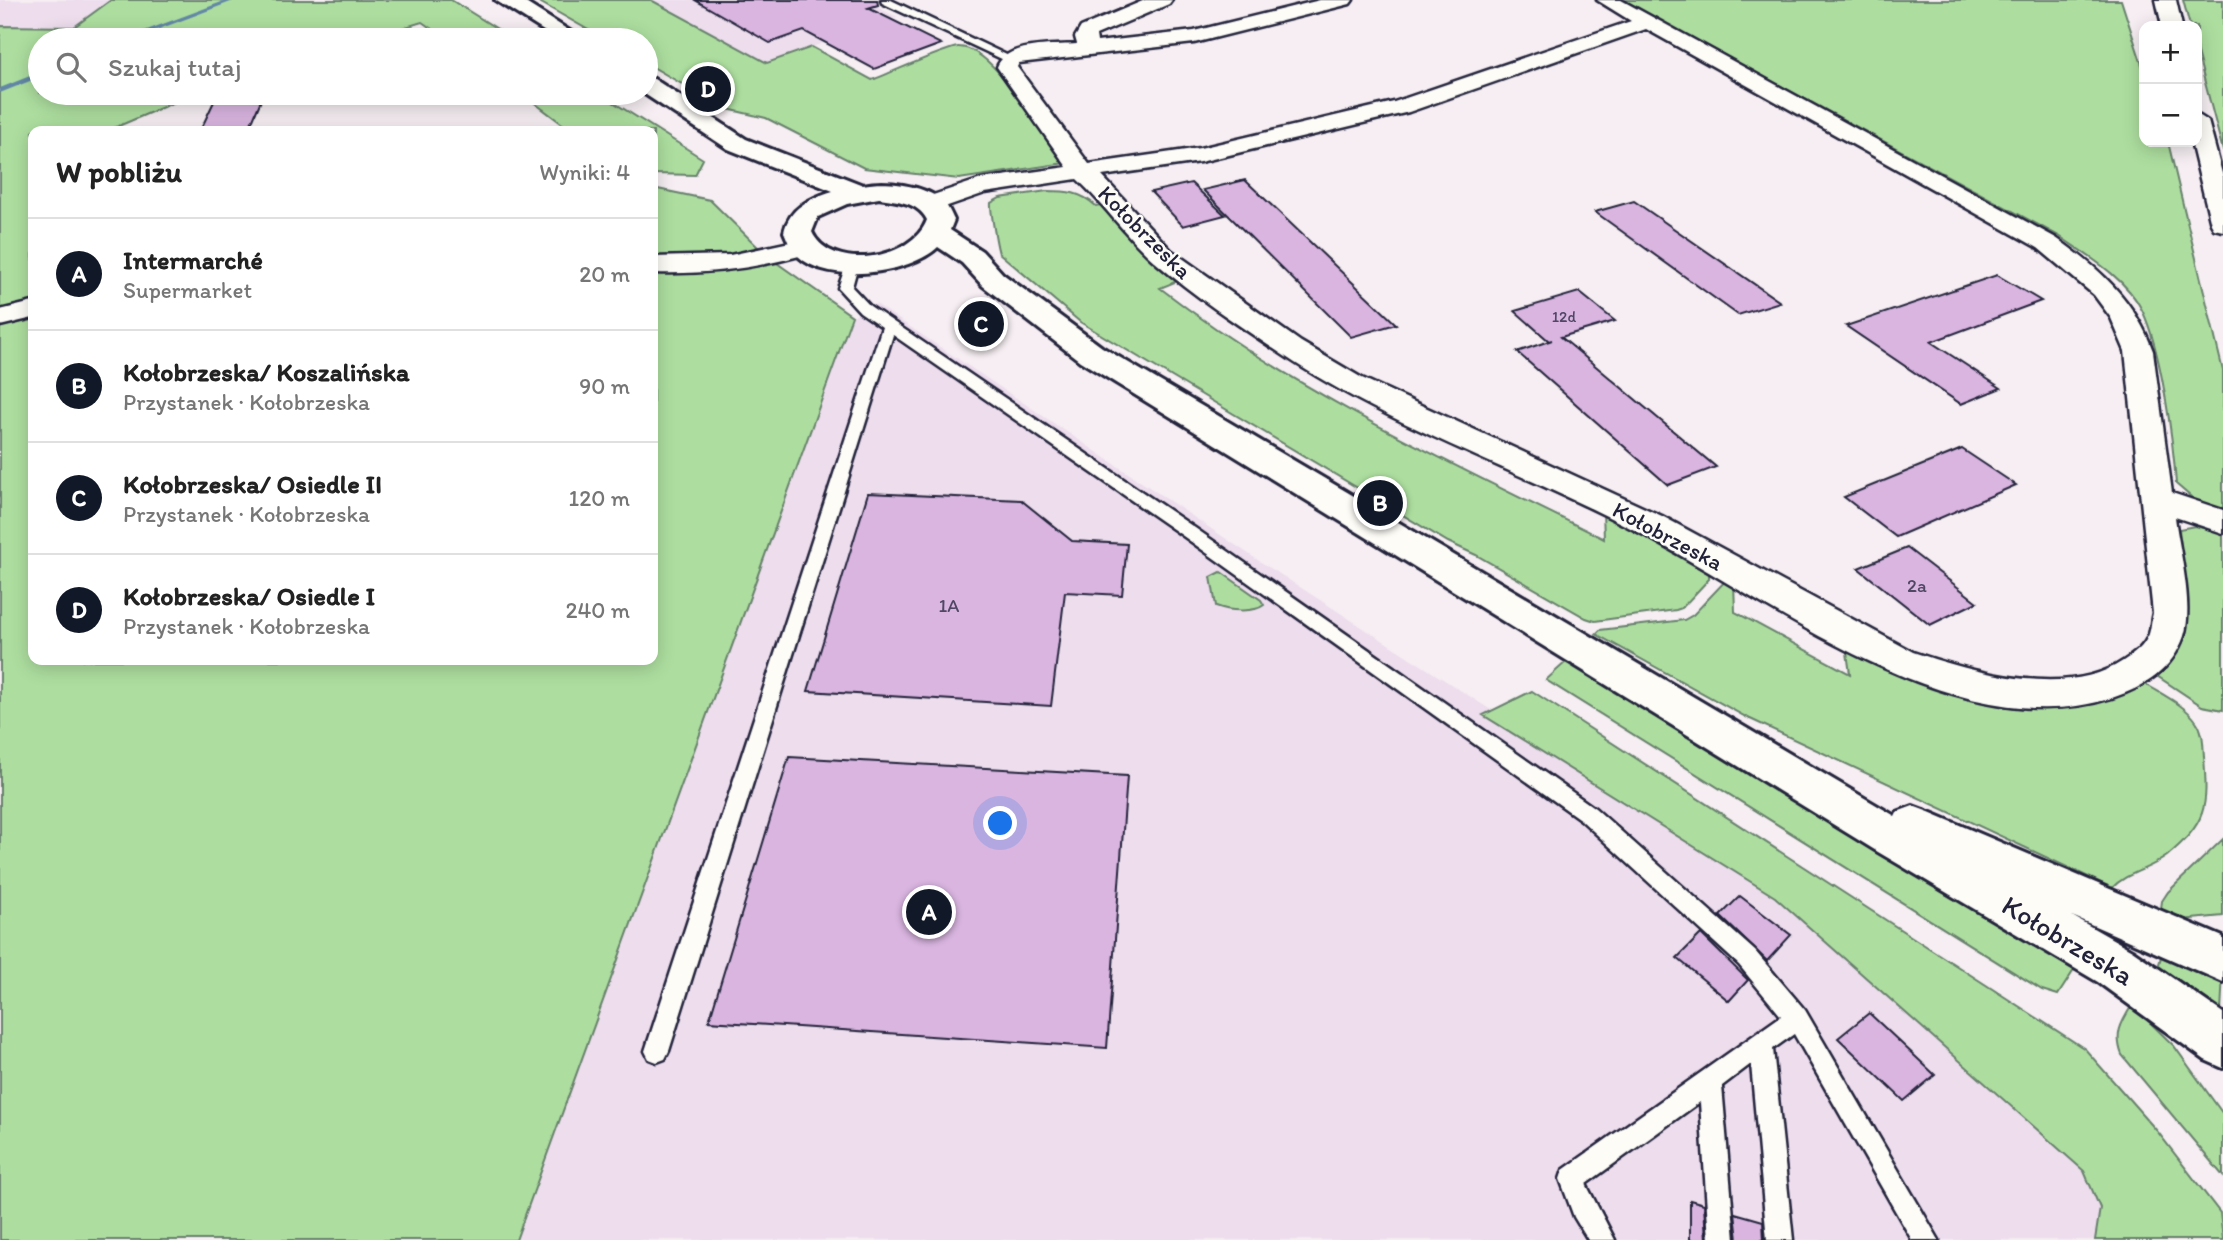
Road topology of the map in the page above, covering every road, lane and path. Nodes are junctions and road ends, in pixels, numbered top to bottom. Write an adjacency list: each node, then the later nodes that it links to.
1 (506, 0): 11 (main road)
2 (1162, 0): 12 (street)
3 (1261, 0): 8 (street)
4 (1343, 0): 8 (street)
5 (1607, 0): 10 (street, Kołobrzeska)
6 (2166, 0): 9 (street)
7 (885, 1): 13 (lane)
8 (1300, 12): 12 (street)
9 (2171, 21)
10 (1648, 22): 17 (street, Kołobrzeska); 30 (street, Kołobrzeska)
11 (553, 28)
12 (1089, 49): 13 (street)
13 (1010, 59): 17 (street, Kołobrzeska)
14 (658, 92): 16 (main road)
15 (2202, 141): 20 (street)
16 (737, 144): 18 (main road); 21 (main road)
17 (1083, 172): 19 (street, Kołobrzeska); 30 (street, Kołobrzeska)
18 (858, 192): 19 (main road); 21 (main road)
19 (930, 204): 22 (main road)
20 (2223, 224)
21 (807, 226): 24 (street); 25 (main road)
22 (937, 234): 23 (main road); 26 (main road, Kołobrzeska)
23 (904, 258): 25 (main road); 26 (main road, Kołobrzeska)
24 (658, 265)
25 (852, 265): 29 (lane)
26 (993, 280): 32 (main road, Kołobrzeska)
27 (28, 311): 28 (street)
28 (0, 318)
29 (889, 326): 34 (lane); 37 (lane)
30 (2157, 499): 31 (street)
31 (2223, 522)
32 (1764, 759): 33 (main road, Kołobrzeska); 36 (main road, Kołobrzeska)
33 (2216, 952)
34 (1797, 1018): 35 (lane); 42 (lane)
35 (1761, 1043): 38 (lane); 41 (lane)
36 (2223, 1043)
37 (657, 1051)
38 (1710, 1080): 39 (lane); 40 (lane)
39 (1602, 1240)
40 (1722, 1240)
41 (1780, 1240)
42 (1926, 1240)

